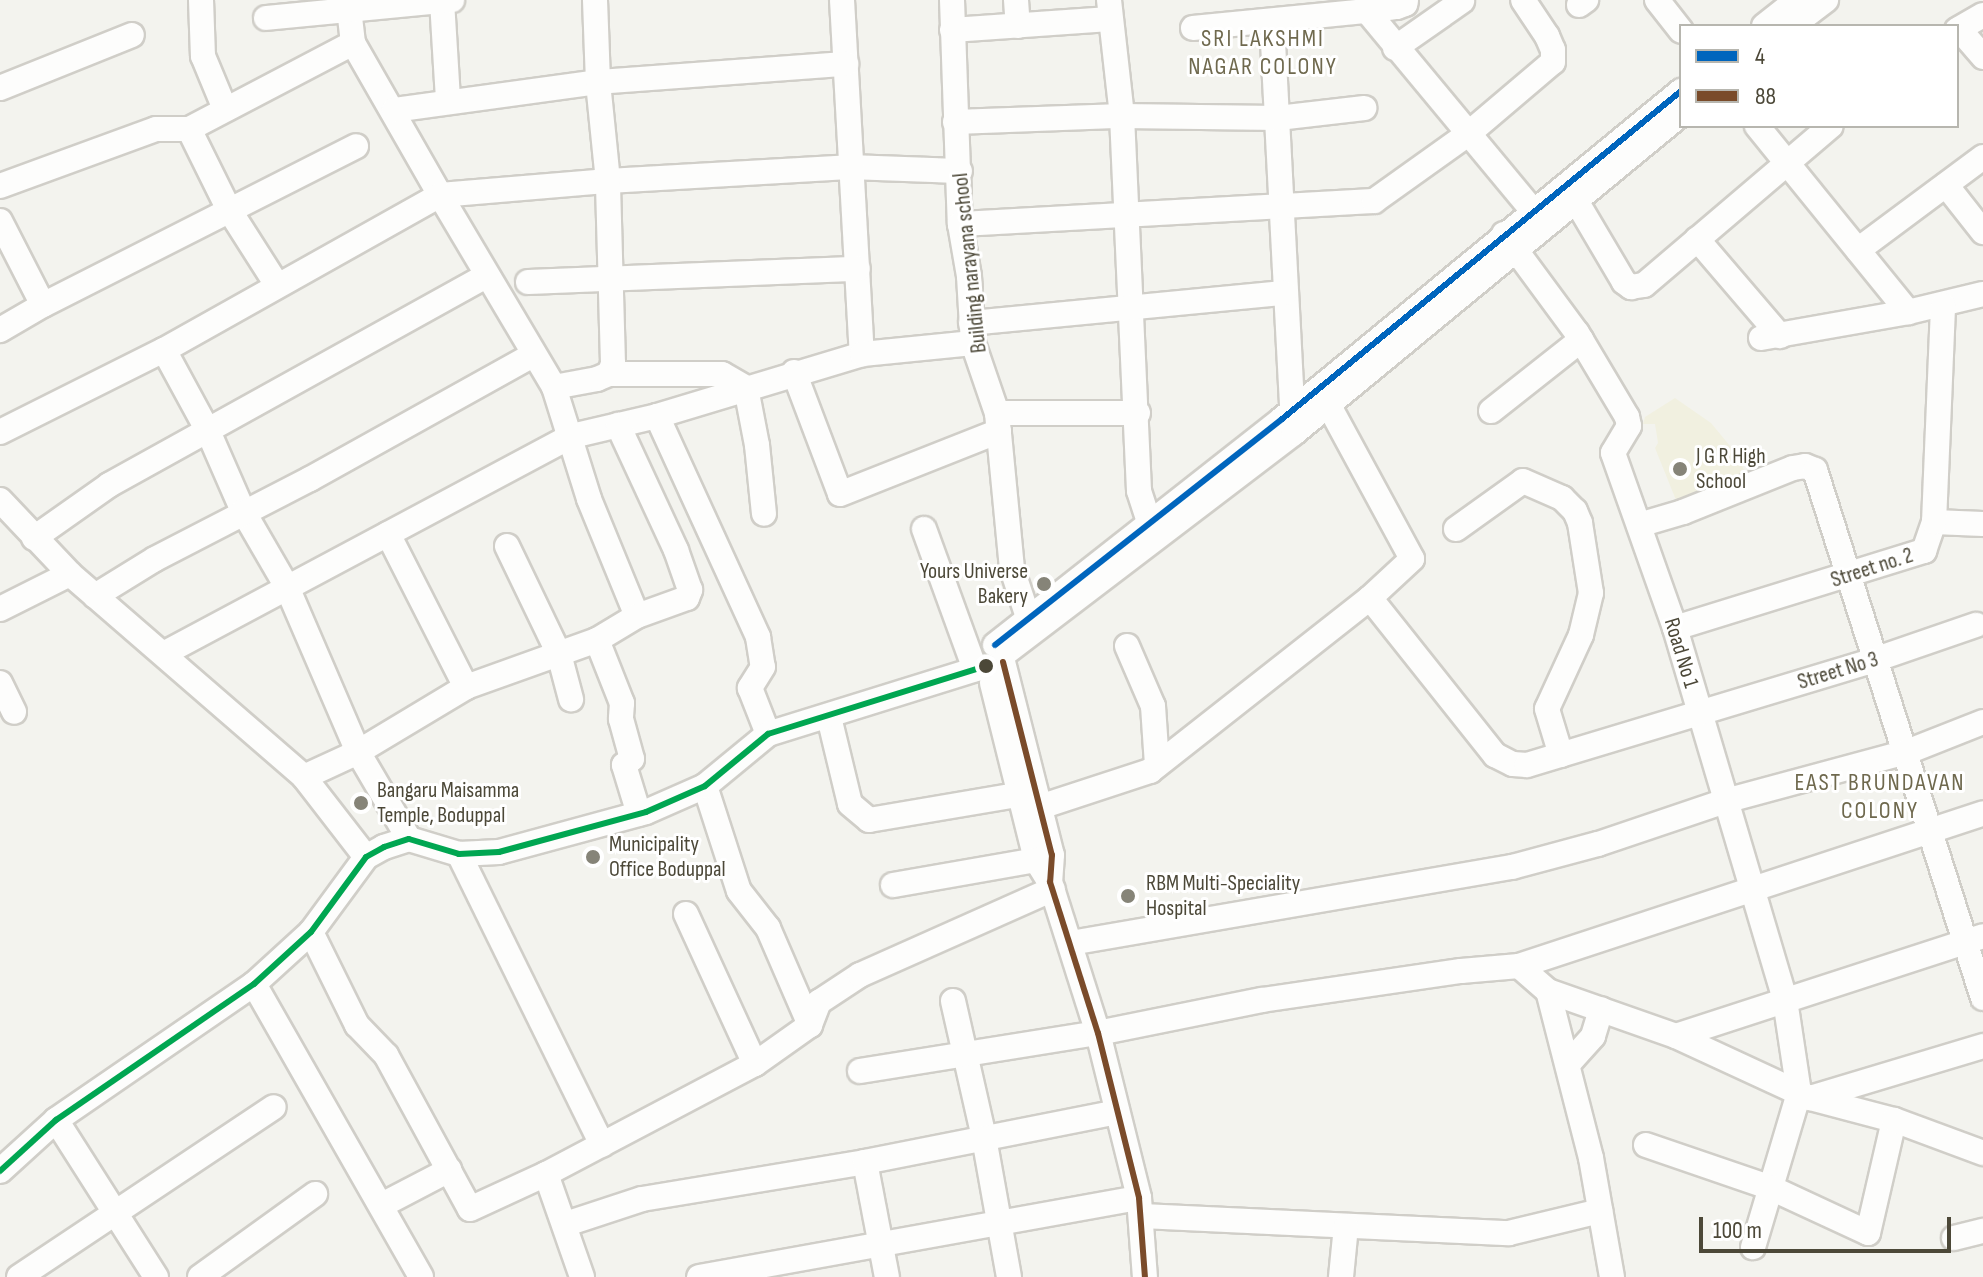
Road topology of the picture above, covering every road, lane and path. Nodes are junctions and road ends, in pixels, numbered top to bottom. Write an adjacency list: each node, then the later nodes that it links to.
1 (201, 0): 38 (street)
2 (595, 0): 33 (street)
3 (842, 0): 32 (street)
4 (952, 0): 26 (street, Building narayana school)
5 (1016, 0): 22 (street)
6 (1406, 0): 16 (street)
7 (1523, 0): 47 (street)
8 (1657, 0): 24 (street)
9 (1797, 0): 20 (street)
10 (1826, 0): 21 (street)
11 (447, 1): 13 (street); 36 (street)
12 (1462, 1): 30 (street)
13 (349, 6): 18 (street); 29 (street)
14 (1324, 8): 16 (street); 19 (street)
15 (1110, 9): 22 (street); 40 (street)
16 (1367, 11): 30 (street)
17 (1983, 15): 25 (street)
18 (266, 18)
19 (1272, 23): 23 (street); 42 (street)
20 (1767, 24)
21 (1795, 24)
22 (1018, 26): 26 (street)
23 (1193, 28)
24 (1679, 28)
25 (1959, 29)
26 (952, 30): 43 (street, Building narayana school)
27 (1959, 31): 31 (street)
28 (132, 35): 34 (street)
29 (353, 43): 38 (street); 39 (street)
30 (1395, 48): 47 (street)
31 (1983, 57)
32 (846, 64): 33 (street); 51 (street)
33 (598, 82): 36 (street); 53 (street)
34 (0, 88)
35 (1679, 93): 60 (street)
36 (448, 100): 39 (street)
37 (1364, 108): 42 (street)
38 (225, 109): 46 (street)
39 (394, 110): 56 (street)
40 (1122, 116): 42 (street); 43 (street); 61 (street)
41 (1679, 116): 57 (street)
42 (1278, 118): 58 (street)
43 (955, 122): 52 (street, Building narayana school)
44 (1759, 128): 50 (street)
45 (1829, 128): 50 (street)
46 (189, 129): 55 (street); 59 (street)
47 (1468, 134): 58 (street); 60 (street)
48 (356, 146): 59 (street)
49 (1983, 157): 54 (street)
50 (1787, 162): 65 (street); 67 (street)
51 (849, 167): 52 (street); 53 (street); 68 (street)
52 (960, 171): 63 (street, Building narayana school)
53 (608, 181): 56 (street); 70 (street)
54 (1946, 185): 64 (street); 67 (street)
55 (0, 186)
56 (440, 195): 69 (street); 72 (street)
57 (1575, 199): 65 (street); 66 (street)
58 (1281, 206): 61 (street); 73 (street)
59 (228, 208): 72 (street); 75 (street)
60 (1533, 211): 66 (street)
61 (1126, 214): 63 (street); 76 (street)
62 (0, 221): 75 (street)
63 (960, 224): 80 (street, Building narayana school)
64 (1983, 232)
65 (1697, 239): 78 (street)
66 (1510, 240): 81 (street, Road No 1); 89 (street); 90 (street)
67 (1858, 250): 78 (street)
68 (858, 269): 70 (street); 83 (street)
69 (486, 276): 84 (street); 96 (street)
70 (612, 279): 71 (street); 86 (street)
71 (528, 282)
72 (277, 285): 82 (street)
73 (1285, 293): 76 (street); 90 (street)
74 (1983, 294): 77 (street)
75 (43, 305): 79 (street)
76 (1132, 305): 80 (street); 92 (street)
77 (1943, 305): 78 (street); 102 (street, Street no. 2)
78 (1908, 312)
79 (0, 330)
80 (972, 333): 83 (street); 94 (street, Building narayana school)
81 (1581, 340): 91 (street); 104 (street, Road No 1)
82 (164, 350): 96 (street); 97 (street)
83 (862, 354): 85 (street)
84 (533, 355): 87 (street); 100 (street)
85 (794, 372): 88 (street); 94 (street)
86 (609, 374): 87 (street); 88 (street)
87 (554, 387): 98 (street)
88 (746, 388): 93 (street); 101 (street)
89 (1328, 404): 107 (street); 115 (street)
90 (1292, 411): 107 (street)
91 (1491, 411)
92 (1138, 413): 94 (street); 107 (street)
93 (657, 416): 95 (street); 134 (street)
94 (998, 422): 118 (street, Building narayana school)
95 (618, 425): 98 (street); 117 (street)
96 (208, 431): 100 (street); 109 (street)
97 (0, 432)
98 (572, 436): 108 (street); 117 (street)
99 (1, 503): 109 (street)
100 (243, 511): 113 (street); 114 (street)
101 (764, 514)
102 (1934, 522): 103 (street); 112 (street, Street no. 2)
103 (1983, 524)
104 (1639, 525): 112 (street); 120 (street, Road No 1)
105 (924, 529): 126 (street)
106 (1456, 529): 137 (street)
107 (1152, 532): 118 (street); 126 (street)
108 (388, 534): 113 (street); 128 (street)
109 (34, 538): 111 (street)
110 (507, 546): 124 (street)
111 (70, 574): 114 (street); 116 (street)
112 (1852, 576): 120 (street, Street no. 2); 125 (street)
113 (287, 587): 123 (street); 135 (street)
114 (95, 596): 123 (street)
115 (1370, 598): 137 (street, Street No 3); 138 (street)
116 (0, 609)
117 (637, 616): 121 (street)
118 (1028, 617): 126 (street)
119 (1976, 625): 125 (street, Street No 3)
120 (1675, 628): 131 (street, Road No 1)
121 (597, 640): 124 (street); 144 (street)
122 (1127, 646): 138 (street)
123 (165, 653): 139 (street)
124 (559, 654): 128 (street); 129 (street)
125 (1877, 659): 131 (street, Street No 3); 136 (street)
126 (992, 661): 132 (street); 141 (street)
127 (0, 683): 130 (street)
128 (466, 687): 135 (street)
129 (571, 699)
130 (14, 712)
131 (1699, 712): 137 (street, Street No 3); 142 (street, Road No 1)
132 (829, 717): 134 (street); 141 (street)
133 (1983, 722): 136 (street)
134 (768, 734): 140 (street)
135 (358, 752): 139 (street); 146 (street)
136 (1907, 752): 142 (street); 145 (street)
137 (1561, 755)
138 (1157, 765): 141 (street)
139 (304, 777): 148 (street)
140 (705, 786): 144 (street); 164 (street)
141 (1031, 798): 149 (street); 151 (street)
142 (1725, 801): 152 (street, Road No 1); 156 (street)
143 (1983, 813): 145 (street)
144 (639, 814): 147 (street)
145 (1930, 831): 152 (street); 155 (street)
146 (409, 839): 147 (street); 148 (street)
147 (459, 854): 178 (street)
148 (366, 857): 154 (street)
149 (1036, 860): 150 (street); 151 (street)
150 (893, 885)
151 (1051, 886): 156 (street); 164 (street)
152 (1754, 889): 157 (street); 161 (street, Road No 1)
153 (686, 914): 170 (street)
154 (311, 932): 158 (street); 182 (street)
155 (1975, 938): 160 (street); 161 (street)
156 (1071, 943): 165 (street)
157 (1519, 966): 159 (street); 165 (street)
158 (254, 984): 175 (street); 187 (street)
159 (1548, 991): 163 (street); 169 (street)
160 (1983, 998)
161 (1785, 1000): 166 (street); 172 (street, Road No 1)
162 (953, 1001): 168 (street)
163 (1601, 1009): 166 (street); 169 (street)
164 (810, 1025): 170 (street)
165 (1098, 1033): 168 (street); 174 (street)
166 (1676, 1036): 172 (street)
167 (1983, 1046): 172 (street)
168 (965, 1054): 171 (street); 177 (street)
169 (1569, 1063): 189 (street)
170 (755, 1064): 178 (street)
171 (860, 1071)
172 (1804, 1096): 176 (street); 185 (street)
173 (274, 1107): 190 (street)
174 (1117, 1112): 177 (street); 188 (street)
175 (56, 1120): 183 (street); 190 (street)
176 (1894, 1120): 180 (street); 185 (street)
177 (984, 1138): 181 (street); 191 (street)
178 (602, 1145): 184 (street)
179 (1646, 1145): 185 (street)
180 (1983, 1153)
181 (865, 1162): 192 (street); 196 (street)
182 (449, 1170): 184 (street); 187 (street)
183 (0, 1171)
184 (546, 1174): 192 (street)
185 (1769, 1187): 197 (street)
186 (315, 1194): 200 (street)
187 (382, 1205): 201 (street)
188 (1141, 1207): 191 (street); 193 (street); 206 (street)
189 (1600, 1211): 193 (street); 208 (street)
190 (114, 1212): 198 (street); 199 (street)
191 (998, 1221): 196 (street); 205 (street)
192 (566, 1224): 202 (street)
193 (1346, 1226): 207 (street)
194 (1983, 1231): 195 (street)
195 (1954, 1238)
196 (881, 1244): 203 (street); 204 (street)
197 (1753, 1247)
198 (19, 1277)
199 (156, 1277)
200 (200, 1277)
201 (421, 1277)
202 (582, 1277)
203 (699, 1277)
204 (887, 1277)
205 (1009, 1277)
206 (1145, 1277)
207 (1341, 1277)
208 (1612, 1277)

